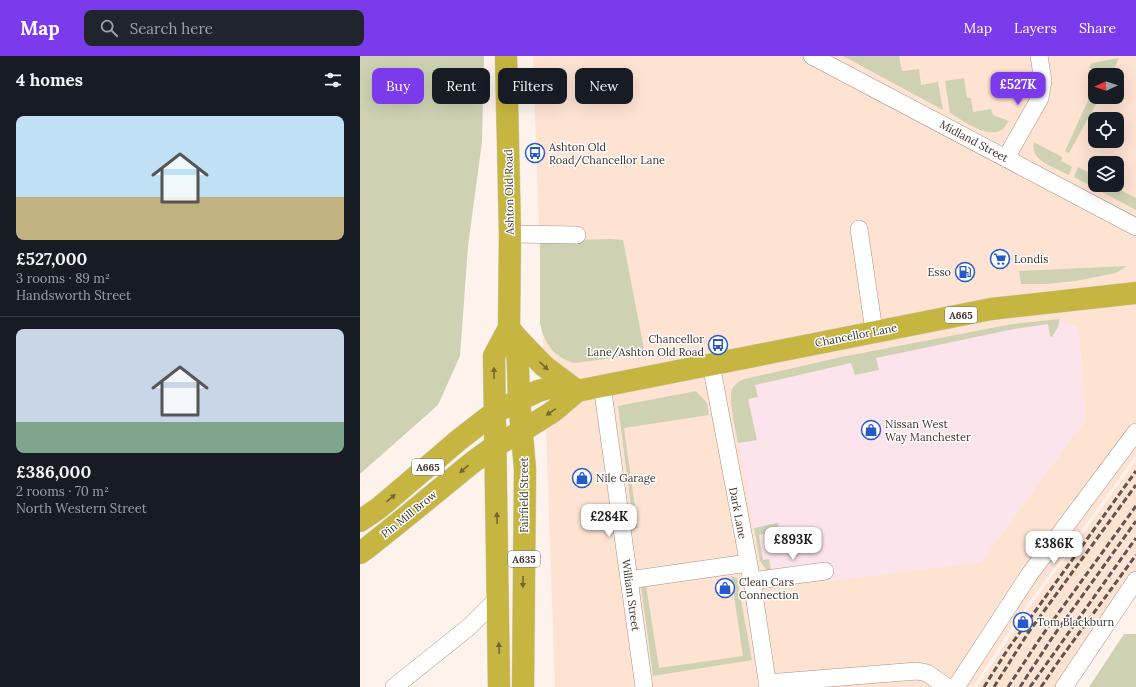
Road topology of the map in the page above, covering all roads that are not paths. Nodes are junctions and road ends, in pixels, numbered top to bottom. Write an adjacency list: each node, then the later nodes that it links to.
1 (506, 56): 7 (highway, Ashton Old Road / A635)
2 (812, 56): 4 (street, Midland Street)
3 (1040, 56): 4 (street)
4 (1006, 158): 5 (street, Midland Street)
5 (1136, 227)
6 (859, 229): 10 (street)
7 (510, 234): 8 (street); 11 (highway, Ashton Old Road / A635)
8 (577, 236)
9 (1136, 293): 10 (highway, Chancellor Lane / A665)
10 (874, 332): 12 (highway, Chancellor Lane / A665)
11 (513, 333): 14 (highway, one-way to 14); 15 (highway, Ashton Old Road / A635); 16 (highway, Ashton Old Road / A635, one-way to 11)
12 (711, 364): 13 (highway, Chancellor Lane / A665); 22 (street, Dark Lane)
13 (602, 385): 14 (highway, Chancellor Lane / A665); 24 (street, William Street)
14 (577, 391): 15 (highway, Chancellor Lane / A665); 17 (highway, Chancellor Lane, one-way to 17)
15 (519, 400): 16 (highway, A665); 17 (highway, Fairfield Street / A635)
16 (495, 412): 19 (highway, A635); 20 (highway, A665, one-way to 16)
17 (522, 431): 19 (highway, Chancellor Lane); 33 (highway, Fairfield Street / A635, one-way to 33)
18 (1136, 432): 36 (street)
19 (495, 446): 21 (highway, Pin Mill Brow / A665, one-way to 21); 27 (highway, A635, one-way to 19)
20 (360, 521)
21 (360, 552)
22 (748, 563): 24 (street); 26 (street, Dark Lane)
23 (825, 571): 26 (street)
24 (629, 580): 34 (street, William Street)
25 (1136, 580): 37 (street)
26 (752, 581): 30 (street, Dark Lane)
27 (498, 598): 28 (highway, A635); 29 (street)
28 (498, 624): 29 (street); 32 (highway, A635, one-way to 28)
29 (469, 627): 31 (street)
30 (767, 685): 35 (street)
31 (394, 687)
32 (499, 687)
33 (523, 687)
34 (644, 687)
35 (947, 687)
36 (956, 687)
37 (1064, 687)

